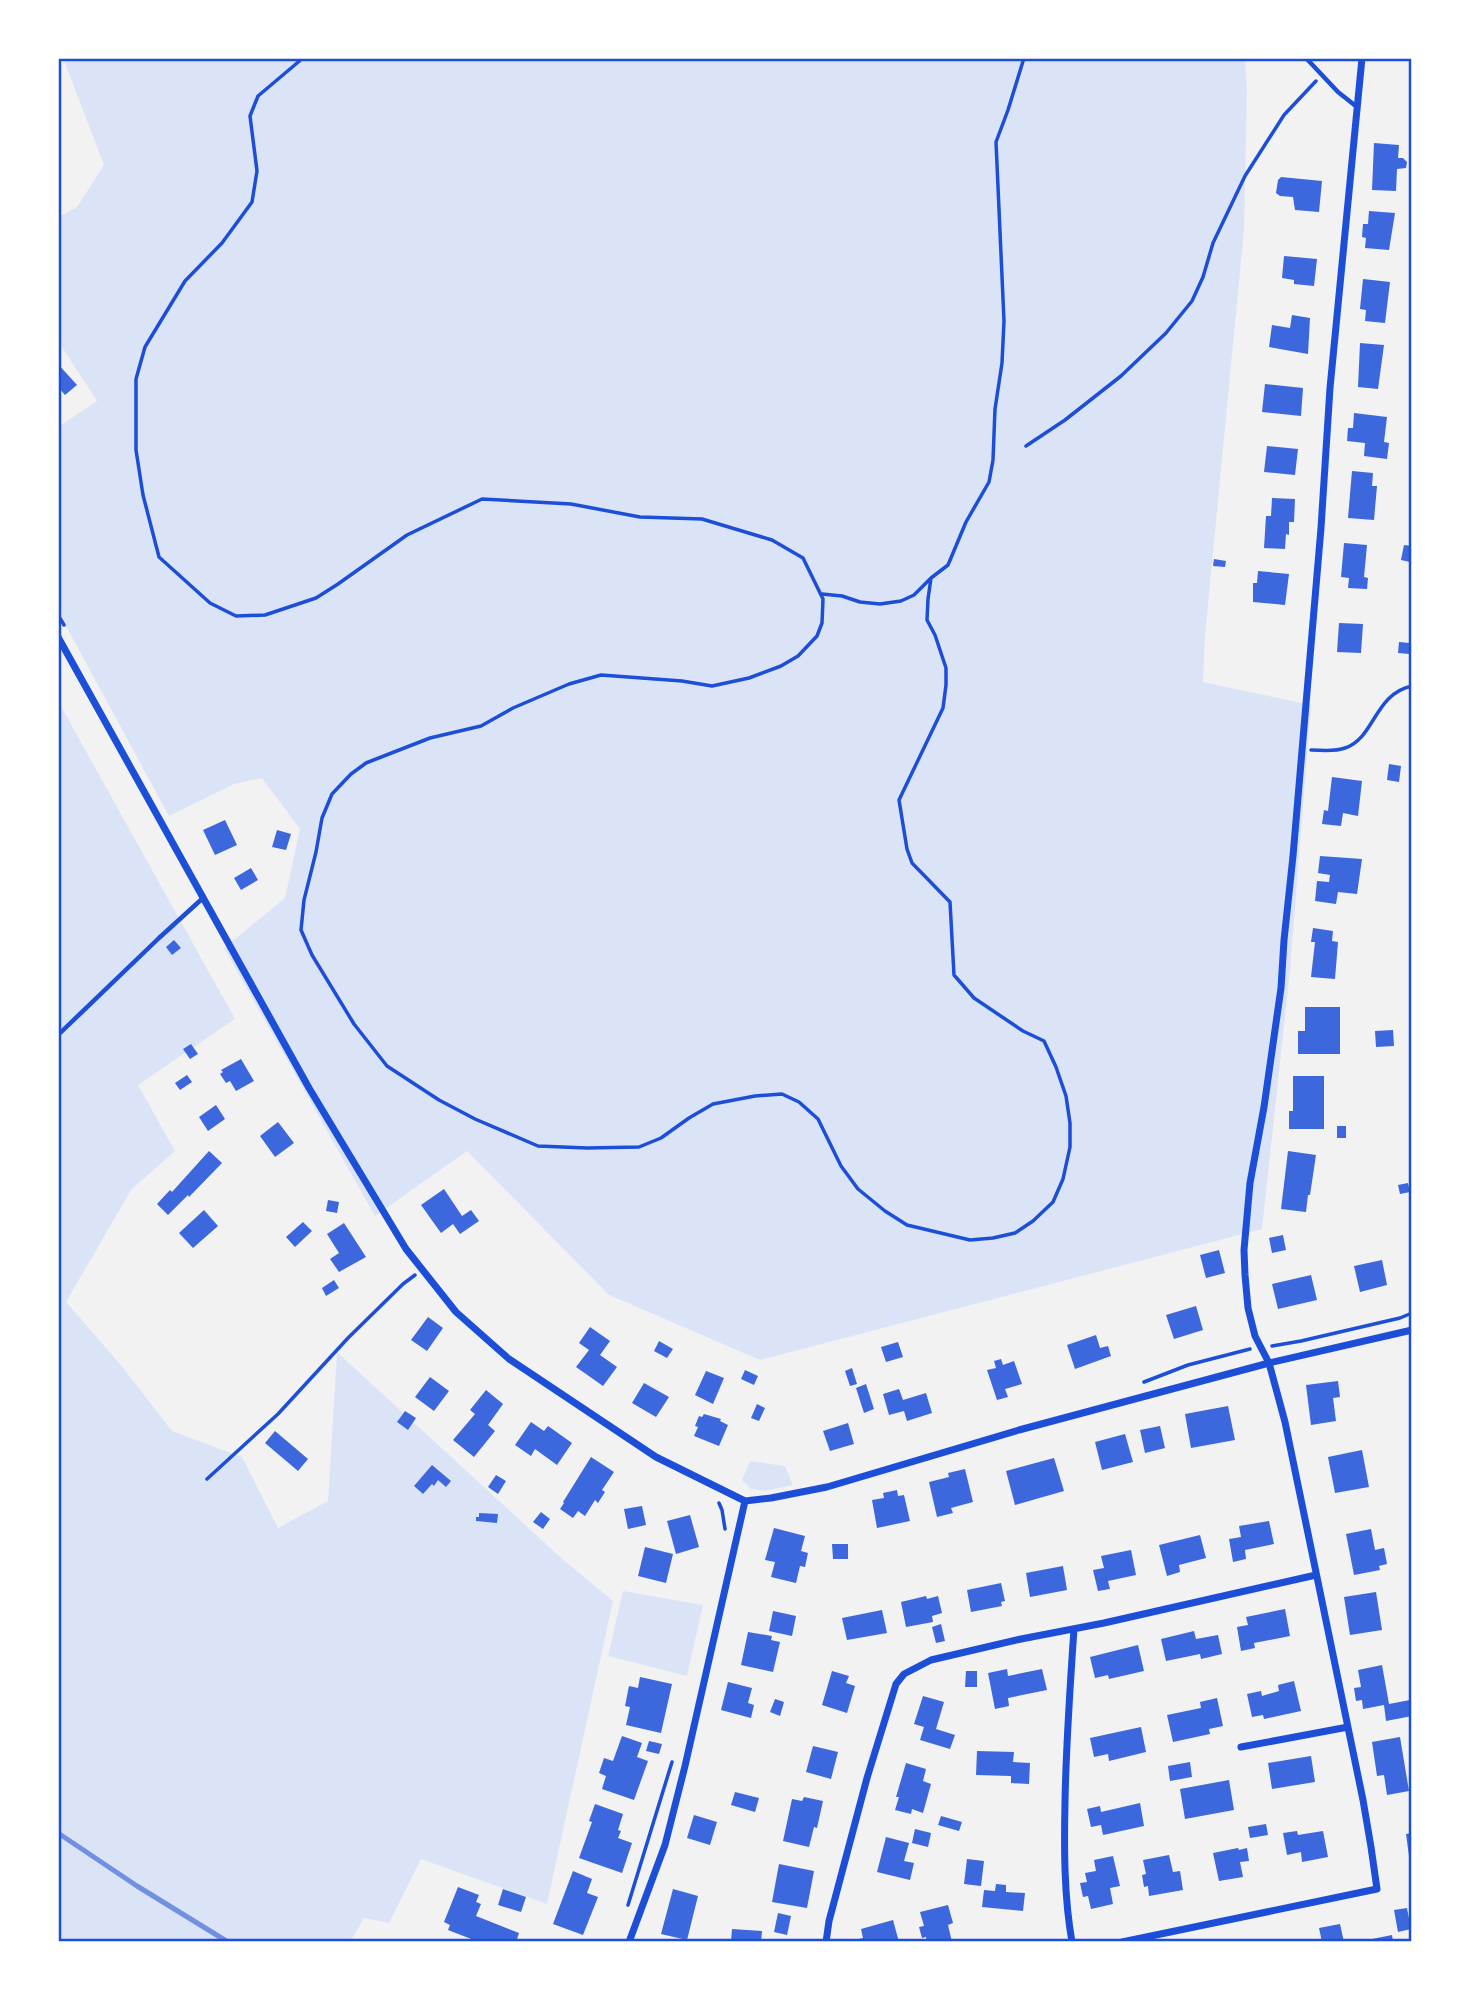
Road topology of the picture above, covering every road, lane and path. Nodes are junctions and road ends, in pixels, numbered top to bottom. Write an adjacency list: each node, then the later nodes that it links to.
1 (303, 58): 9 (path)
2 (1024, 58): 8 (path)
3 (1306, 58): 5 (lane)
4 (1362, 58): 6 (street)
5 (1322, 75): 6 (lane); 7 (path)
6 (1357, 108): 14 (street)
7 (1026, 446)
8 (931, 578): 9 (path); 9 (path)
9 (821, 594)
10 (58, 615): 11 (path)
11 (64, 626)
12 (58, 637): 15 (street)
13 (1412, 686): 14 (path)
14 (1302, 750): 20 (street)
15 (203, 898): 16 (lane); 17 (street)
16 (58, 1035)
17 (422, 1270): 23 (path); 24 (street)
18 (1412, 1313): 20 (path)
19 (1412, 1330): 21 (street)
20 (1261, 1347): 21 (street); 22 (path)
21 (1269, 1363): 25 (street); 27 (street)
22 (1143, 1383)
23 (207, 1479)
24 (720, 1489): 25 (street); 26 (path)
25 (745, 1501): 33 (street)
26 (723, 1538)
27 (1316, 1575): 28 (street); 29 (street)
28 (1074, 1629): 34 (street); 35 (street)
29 (1348, 1727): 30 (street); 36 (street)
30 (1241, 1747)
31 (674, 1754): 32 (path)
32 (626, 1911)
33 (629, 1942)
34 (825, 1942)
35 (1072, 1942)
36 (1122, 1942)

